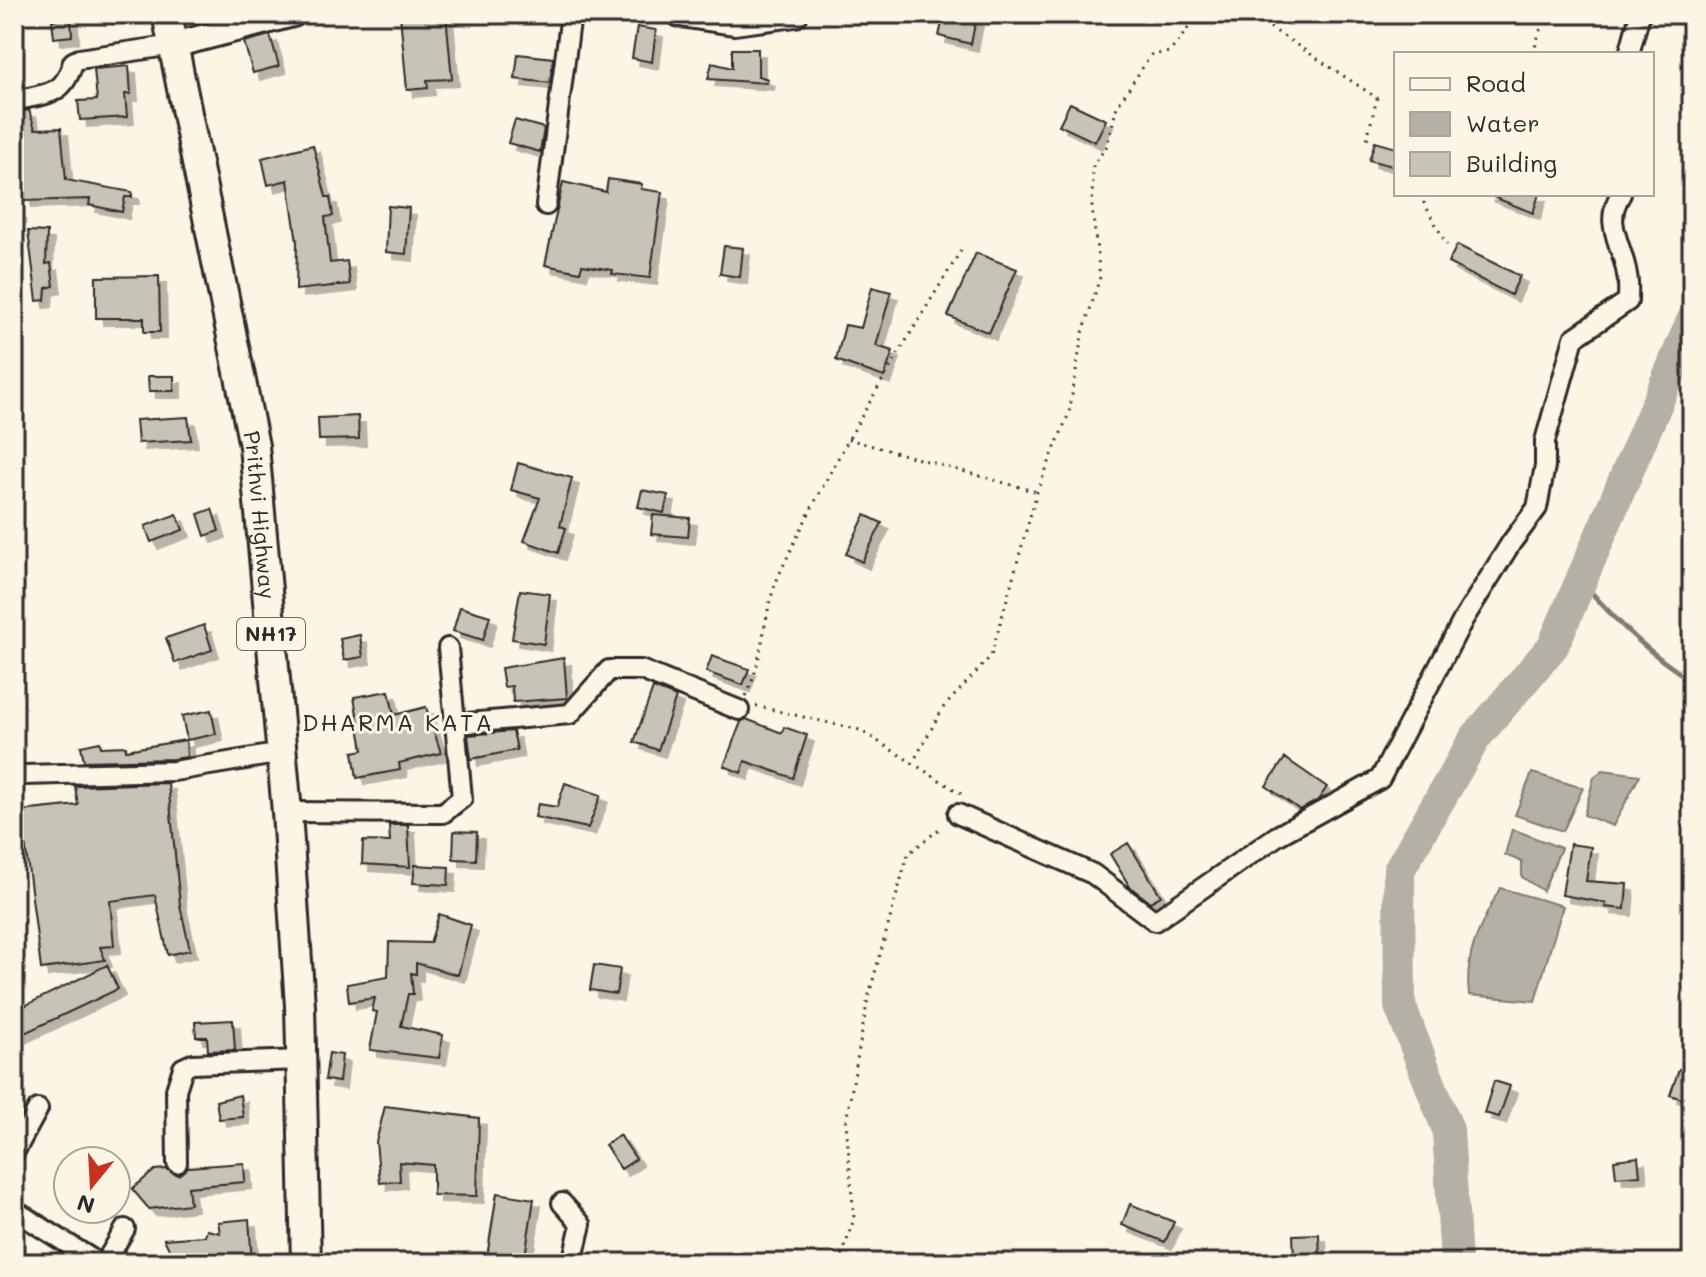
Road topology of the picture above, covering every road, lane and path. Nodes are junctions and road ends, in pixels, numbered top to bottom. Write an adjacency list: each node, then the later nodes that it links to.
1 (167, 14): 10 (highway, Prithvi Highway / NH17)
2 (293, 14): 10 (main road)
3 (571, 14): 17 (street)
4 (680, 14): 5 (main road)
5 (795, 14)
6 (1199, 14): 21 (path)
7 (1250, 14): 14 (path)
8 (1545, 14): 11 (path)
9 (1640, 14): 12 (street)
10 (174, 45): 13 (street); 25 (highway, Prithvi Highway / NH17)
11 (1534, 52)
12 (1630, 52)
13 (14, 101)
14 (1366, 143)
15 (1425, 196): 18 (path)
16 (1620, 196): 29 (street)
17 (546, 205)
18 (1447, 245)
19 (962, 249): 20 (path)
20 (846, 438): 21 (path); 23 (path)
21 (1037, 492): 26 (path)
22 (448, 648): 24 (street)
23 (739, 710): 24 (street); 26 (path)
24 (456, 724): 28 (street)
25 (282, 753): 27 (street); 28 (highway, Prithvi Highway / NH17)
26 (912, 764): 29 (path)
27 (24, 775)
28 (287, 812): 30 (highway, Prithvi Highway / NH17)
29 (958, 814): 41 (path)
30 (302, 1060): 33 (street); 39 (highway, Prithvi Highway / NH17)
31 (38, 1109): 32 (street)
32 (14, 1153)
33 (177, 1163)
34 (562, 1203): 40 (street)
35 (14, 1210): 37 (street)
36 (125, 1229): 38 (street)
37 (98, 1263)
38 (105, 1263)
39 (306, 1263)
40 (572, 1263)
41 (840, 1263)

